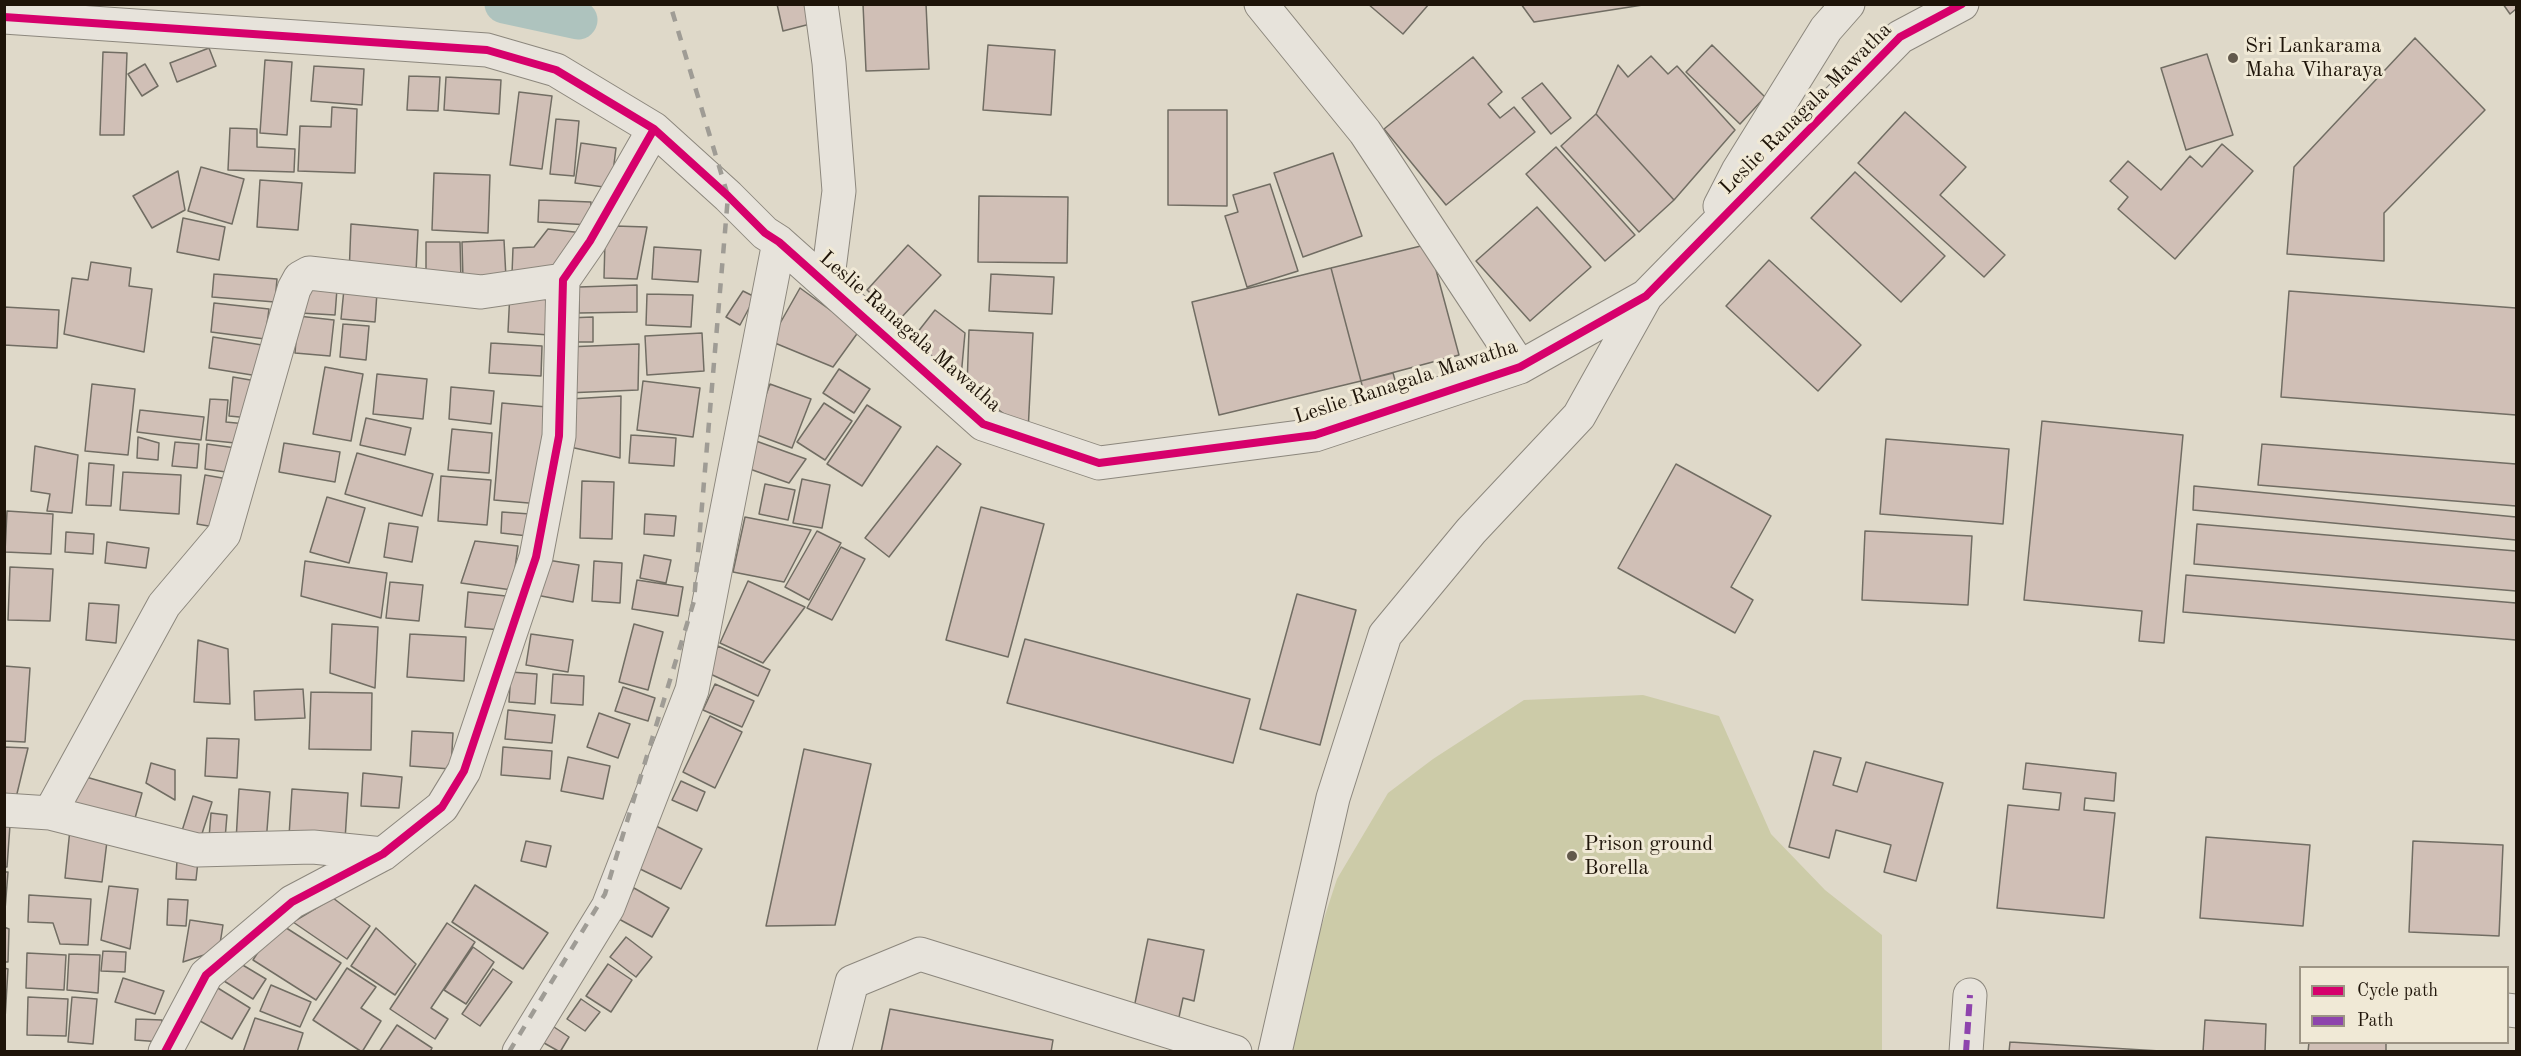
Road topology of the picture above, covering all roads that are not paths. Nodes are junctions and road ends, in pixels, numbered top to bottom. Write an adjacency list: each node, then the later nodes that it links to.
1 (821, 4): 10 (street)
2 (1261, 4): 12 (street)
3 (1848, 4): 7 (street, Leslie Ranagala Mawatha)
4 (1962, 4): 7 (street, Leslie Ranagala Mawatha)
5 (4, 17): 6 (street, Leslie Ranagala Mawatha)
6 (654, 129): 8 (street, Leslie Ranagala Mawatha); 9 (street)
7 (1704, 237): 11 (street, Leslie Ranagala Mawatha)
8 (779, 242): 10 (street, Leslie Ranagala Mawatha); 18 (street)
9 (563, 280): 14 (street); 15 (street)
10 (827, 285): 12 (street, Leslie Ranagala Mawatha)
11 (1646, 296): 12 (street, Leslie Ranagala Mawatha); 21 (street)
12 (1520, 367)
13 (4, 810): 14 (street)
14 (50, 813): 15 (street)
15 (383, 854): 17 (street)
16 (1970, 995): 22 (street)
17 (165, 1052)
18 (519, 1052)
19 (834, 1052): 20 (street)
20 (1235, 1052)
21 (1275, 1052)
22 (1966, 1052)

